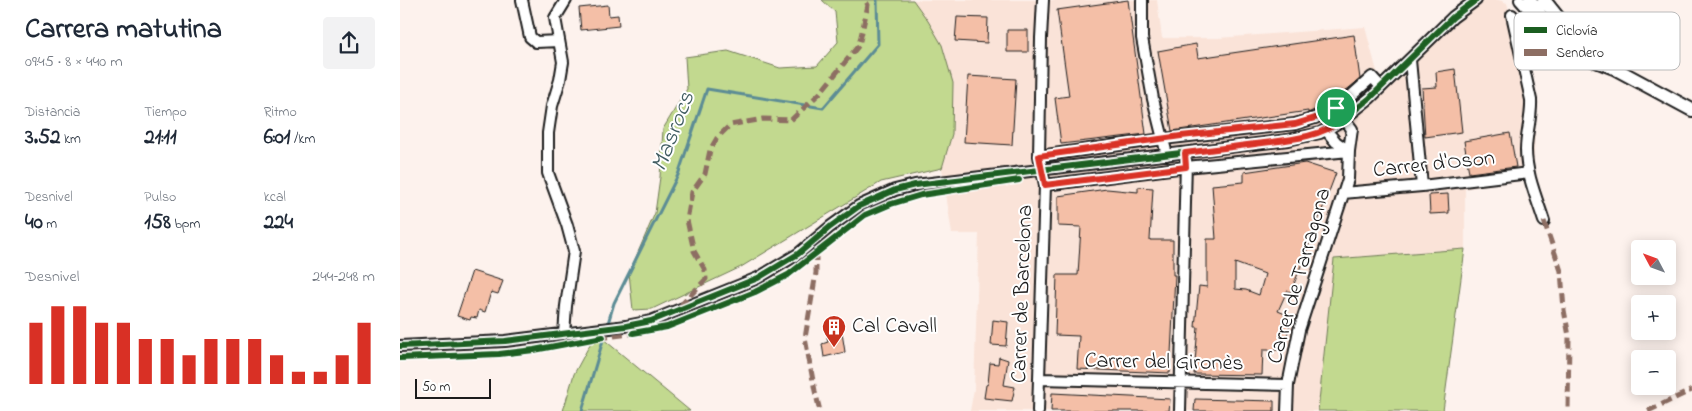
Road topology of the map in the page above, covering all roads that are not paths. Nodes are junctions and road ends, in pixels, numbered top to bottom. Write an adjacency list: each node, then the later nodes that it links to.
1 (522, 0): 16 (street)
2 (566, 0): 16 (street)
3 (1043, 0): 31 (street, Carrer de Barcelona)
4 (1142, 0): 27 (street)
5 (1476, 0): 17 (street)
6 (1520, 0): 10 (street)
7 (1530, 0): 11 (main road)
8 (1536, 0): 12 (street)
9 (1544, 0): 13 (main road)
10 (1531, 12)
11 (1538, 12)
12 (1547, 12)
13 (1554, 12)
14 (1512, 15): 15 (street)
15 (1514, 24)
16 (559, 41): 39 (street)
17 (1410, 60): 20 (street); 36 (street)
18 (1524, 70): 34 (street)
19 (1618, 70): 23 (main road)
20 (1381, 87): 21 (street); 22 (street)
21 (1362, 104): 24 (street); 25 (street, Carrer de Tarragona)
22 (1336, 108): 24 (street); 27 (street)
23 (1692, 110)
24 (1343, 119): 25 (street); 26 (street)
25 (1352, 129): 28 (street, Carrer de Tarragona)
26 (1326, 130): 28 (street); 29 (street)
27 (1163, 139): 30 (street); 31 (street)
28 (1349, 151): 32 (street); 37 (street, Carrer de Tarragona)
29 (1185, 153): 30 (street); 32 (street)
30 (1167, 155): 33 (street)
31 (1039, 156): 33 (street, Carrer de Barcelona)
32 (1186, 167): 35 (street); 42 (street)
33 (1042, 170): 35 (street, Carrer de Barcelona); 39 (street)
34 (1529, 173): 36 (street, Carrer d'Oson); 38 (street)
35 (1045, 185): 41 (street, Carrer de Barcelona)
36 (1422, 186): 37 (street, Carrer d'Oson)
37 (1344, 193): 43 (street, Carrer de Tarragona)
38 (1544, 221)
39 (564, 334): 40 (street)
40 (400, 346)
41 (1039, 379): 42 (street, Carrer del Gironès); 44 (street, Carrer de Barcelona)
42 (1181, 383): 43 (street, Carrer del Gironès); 45 (street)
43 (1288, 385): 46 (street, Carrer de Tarragona)
44 (1038, 411)
45 (1180, 411)
46 (1287, 411)

